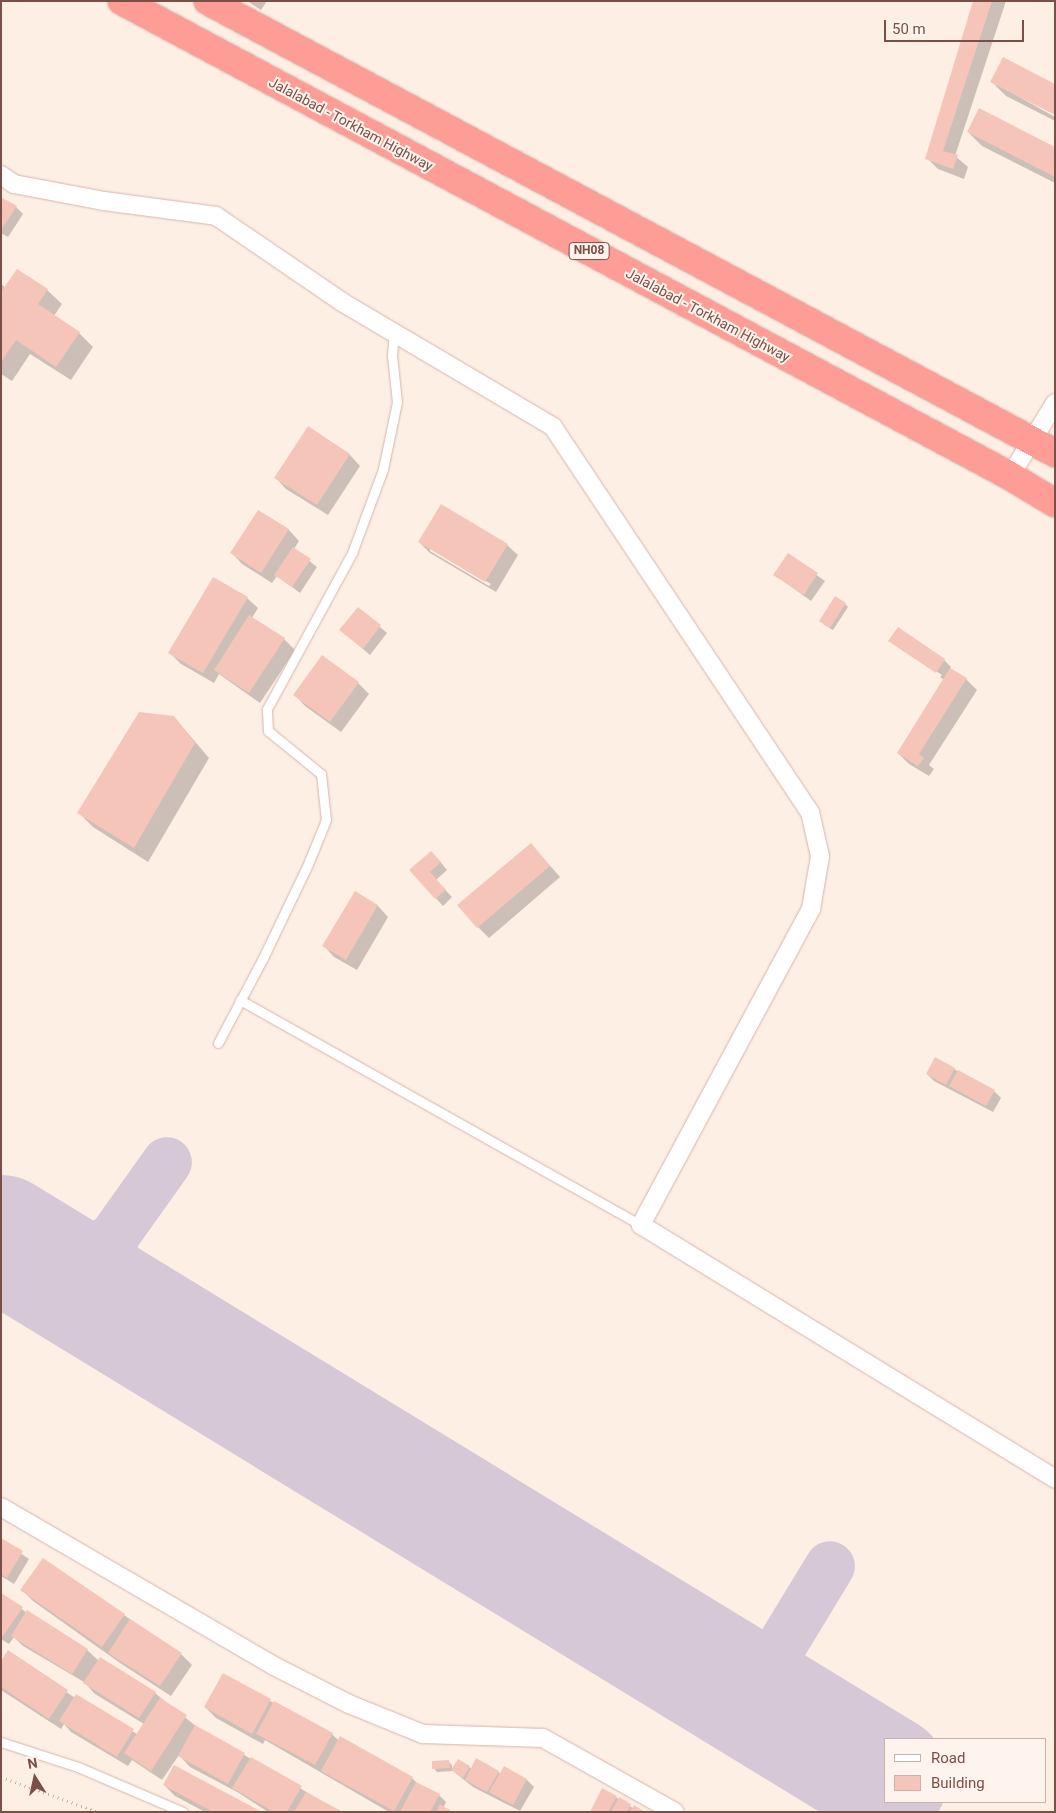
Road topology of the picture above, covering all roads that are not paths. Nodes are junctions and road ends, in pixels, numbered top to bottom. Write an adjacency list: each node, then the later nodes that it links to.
1 (122, 1): 7 (highway, Jalalabad - Torkham Highway / NH08)
2 (208, 1): 6 (highway)
3 (1, 175): 4 (street)
4 (394, 333): 9 (lane); 11 (street)
5 (1055, 403): 6 (street)
6 (1044, 446): 7 (street)
7 (1010, 476): 8 (highway, Jalalabad - Torkham Highway / NH08)
8 (1055, 503)
9 (240, 1000): 10 (lane); 11 (lane)
10 (218, 1043)
11 (641, 1225): 12 (street)
12 (1055, 1479)
13 (1, 1507): 16 (street)
14 (1, 1742): 15 (lane)
15 (184, 1812)
16 (676, 1812)

